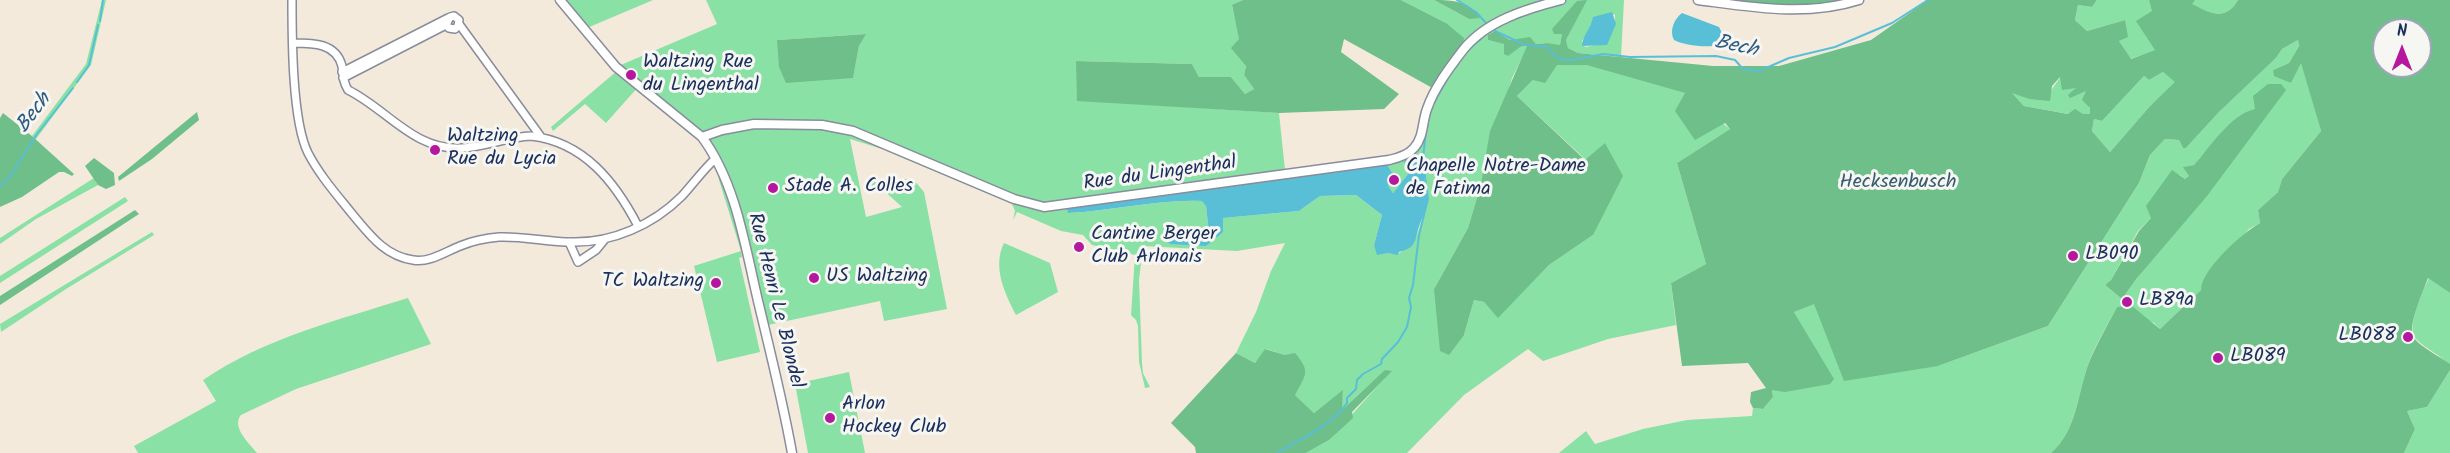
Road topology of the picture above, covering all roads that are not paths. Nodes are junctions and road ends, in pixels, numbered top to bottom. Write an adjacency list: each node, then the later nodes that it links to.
1 (292, 0): 6 (street)
2 (560, 0): 9 (street)
3 (1561, 0): 9 (street, Rue du Lingenthal)
4 (1698, 0): 5 (street)
5 (1859, 0)
6 (294, 43): 7 (street); 13 (street)
7 (342, 75): 8 (street); 8 (street)
8 (541, 137): 11 (street)
9 (702, 137): 10 (street)
10 (715, 159): 11 (street); 14 (street, Rue Henri Le Blondel)
11 (638, 226): 12 (street)
12 (605, 239): 13 (street); 13 (street)
13 (569, 243)
14 (792, 453)

